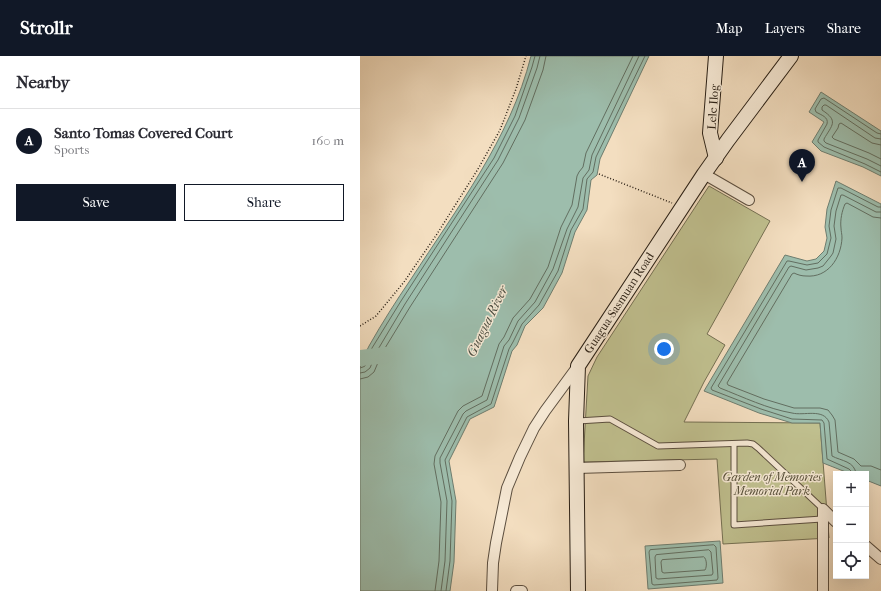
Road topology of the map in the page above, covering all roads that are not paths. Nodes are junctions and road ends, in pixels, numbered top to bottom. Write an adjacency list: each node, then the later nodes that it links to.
1 (716, 56): 3 (main road, Lele Ilog)
2 (790, 57): 3 (main road, Guagua-Sasmuan Road)
3 (716, 158): 4 (main road, Guagua-Sasmuan Road)
4 (704, 174): 5 (street); 6 (main road, Guagua-Sasmuan Road)
5 (749, 200)
6 (578, 366): 7 (main road, Guagua-Sasmuan Road); 16 (street)
7 (576, 421): 8 (lane); 10 (main road, Guagua-Sasmuan Road)
8 (734, 444): 11 (lane); 12 (lane)
9 (680, 465): 10 (street)
10 (576, 468): 19 (main road, Guagua-Sasmuan Road)
11 (822, 509): 12 (street); 13 (street)
12 (822, 519): 20 (street)
13 (833, 519)
14 (869, 549): 15 (street)
15 (881, 559)
16 (492, 591)
17 (516, 591): 18 (street)
18 (522, 591)
19 (578, 591)
20 (823, 591)

